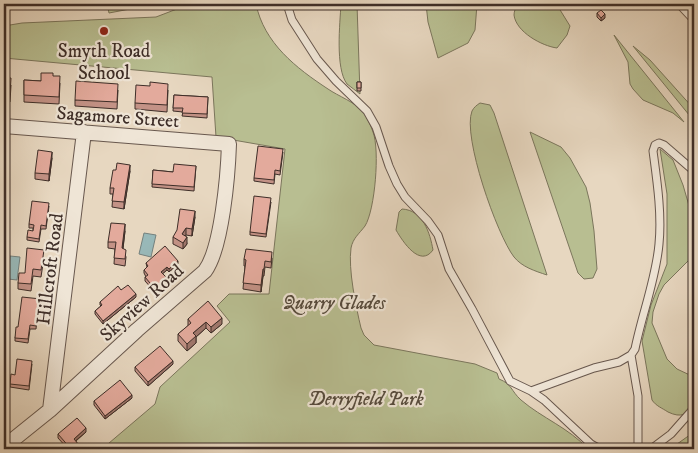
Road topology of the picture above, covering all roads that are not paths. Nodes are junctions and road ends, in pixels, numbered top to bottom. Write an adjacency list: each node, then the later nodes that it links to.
1 (287, 4): 9 (lane)
2 (679, 4): 3 (lane)
3 (694, 20)
4 (4, 126): 5 (street, Sagamore Street)
5 (84, 132): 6 (street, Sagamore Street); 11 (street, Hillcroft Road)
6 (229, 144): 11 (street, Skyview Road)
7 (694, 171): 8 (lane)
8 (631, 355): 9 (lane); 14 (lane)
9 (531, 391): 13 (lane)
10 (694, 408): 15 (lane)
11 (50, 410): 12 (street, Skyview Road)
12 (4, 447)
13 (600, 449)
14 (638, 449)
15 (651, 449)

